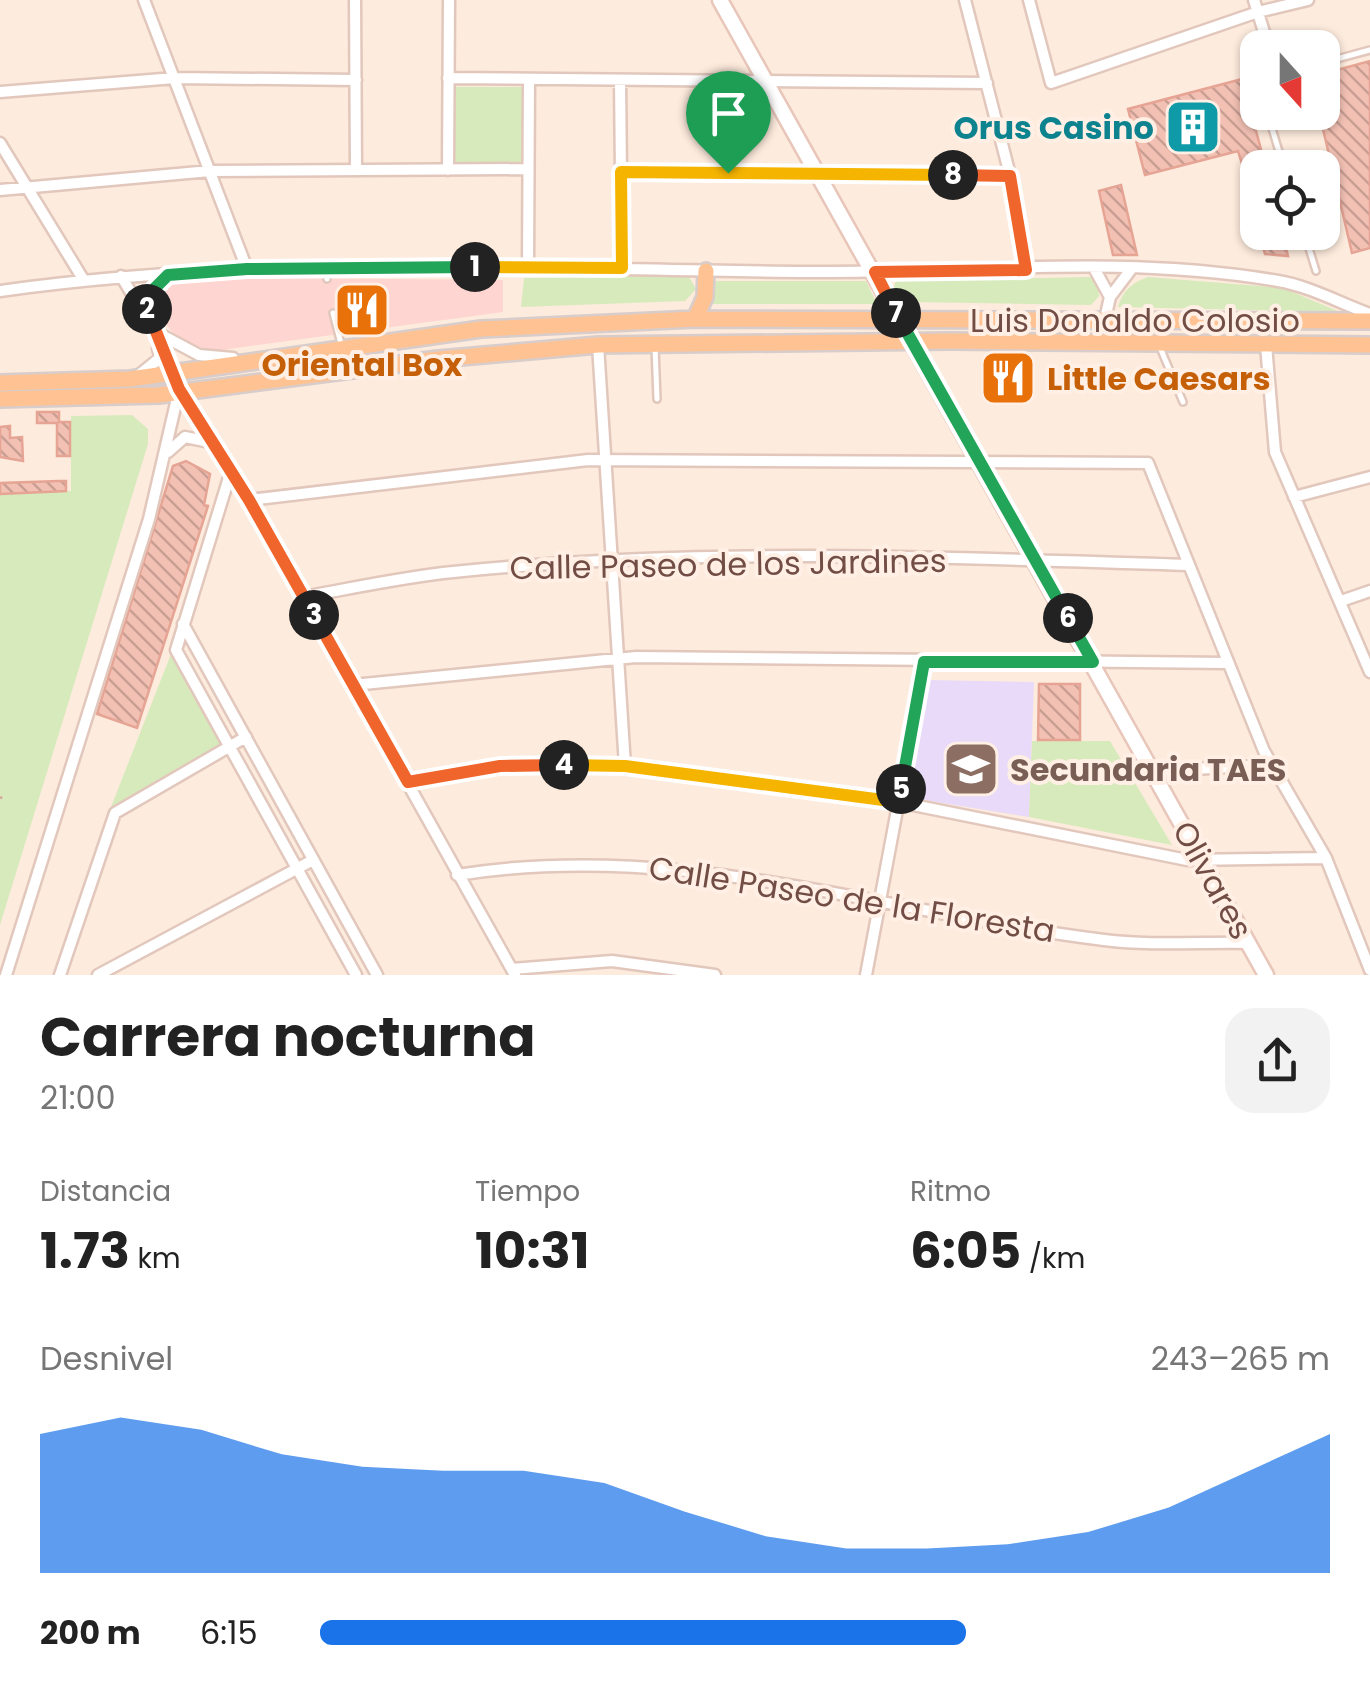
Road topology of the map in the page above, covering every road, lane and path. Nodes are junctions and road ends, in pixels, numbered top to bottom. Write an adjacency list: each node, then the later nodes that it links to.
1 (144, 0): 11 (street)
2 (356, 0): 14 (street)
3 (449, 0): 12 (street)
4 (720, 0): 16 (main road, Olivares)
5 (965, 0): 17 (street)
6 (1029, 0): 8 (street)
7 (1308, 0): 8 (street)
8 (1256, 6)
9 (1370, 50): 10 (lane)
10 (1340, 58)
11 (175, 78): 14 (street); 18 (street); 23 (street)
12 (448, 78): 13 (street); 22 (street)
13 (529, 79): 15 (street); 20 (street)
14 (356, 80): 21 (street)
15 (620, 81): 16 (street); 24 (street)
16 (763, 81): 17 (street); 25 (main road, Olivares)
17 (987, 84): 26 (street)
18 (0, 92)
19 (0, 142): 27 (street)
20 (528, 169): 22 (street); 30 (street)
21 (356, 170): 22 (street); 23 (street)
22 (448, 170)
23 (210, 171): 27 (street); 34 (street)
24 (621, 172): 25 (street); 31 (street)
25 (817, 175): 26 (street); 37 (main road, Olivares)
26 (1010, 176): 35 (street)
27 (26, 188): 28 (street); 41 (street)
28 (0, 190)
29 (1309, 250): 38 (lane)
30 (528, 266): 31 (street); 34 (street)
31 (622, 268): 36 (street)
32 (1094, 268): 33 (street); 35 (street); 44 (street)
33 (1132, 268): 44 (street); 47 (street)
34 (247, 269): 39 (street)
35 (1026, 270): 37 (street)
36 (706, 271): 37 (street); 48 (main road)
37 (875, 272): 49 (main road, Olivares)
38 (1316, 272)
39 (172, 274): 40 (street); 42 (lane); 46 (street)
40 (121, 276): 41 (street); 46 (street)
41 (83, 279): 43 (street)
42 (178, 288)
43 (0, 291)
44 (1110, 297): 50 (street)
45 (332, 313): 60 (lane)
46 (148, 318): 52 (street)
47 (1370, 318): 50 (main road, Luis Donaldo Colosio)
48 (695, 319): 49 (main road, Luis Donaldo Colosio); 60 (main road, Luis Donaldo Colosio)
49 (900, 319): 51 (main road, Luis Donaldo Colosio); 53 (main road, Olivares)
50 (1105, 319): 51 (main road, Luis Donaldo Colosio)
51 (958, 320): 54 (main road)
52 (155, 332): 61 (street); 62 (street); 63 (street)
53 (912, 341): 54 (main road, Luis Donaldo Colosio); 55 (main road, Luis Donaldo Colosio); 71 (main road, Olivares)
54 (950, 341): 56 (main road, Luis Donaldo Colosio)
55 (654, 344): 57 (main road, Luis Donaldo Colosio); 66 (lane)
56 (1159, 344): 58 (main road, Luis Donaldo Colosio); 67 (lane)
57 (598, 345): 63 (main road, Luis Donaldo Colosio); 70 (street)
58 (1266, 345): 59 (main road, Luis Donaldo Colosio); 74 (street)
59 (1370, 346)
60 (342, 347): 61 (main road, Luis Donaldo Colosio)
61 (267, 358): 63 (main road, Luis Donaldo Colosio)
62 (130, 379): 63 (main road); 64 (main road)
63 (175, 381): 65 (main road); 68 (street); 69 (street)
64 (0, 383)
65 (0, 398)
66 (657, 399)
67 (1183, 402)
68 (215, 443): 69 (street); 72 (street)
69 (166, 455): 107 (street)
70 (605, 460): 71 (street); 75 (street); 76 (street)
71 (981, 462): 77 (main road, Olivares); 78 (street)
72 (232, 470): 75 (street); 82 (street)
73 (1370, 478): 74 (street)
74 (1294, 497): 81 (street)
75 (249, 500): 80 (street)
76 (611, 559): 77 (street, Calle Paseo de los Jardines); 80 (street, Calle Paseo de los Jardines); 83 (street)
77 (1034, 560): 78 (street, Calle Paseo de los Jardines); 85 (main road, Olivares)
78 (1187, 565): 86 (street)
79 (1370, 591): 81 (street)
80 (303, 597): 88 (street)
81 (1341, 601): 87 (street)
82 (183, 624): 89 (street); 90 (street)
83 (616, 658): 84 (street); 88 (street); 92 (street)
84 (924, 662): 85 (street); 97 (street)
85 (1093, 662): 86 (street); 93 (main road, Olivares)
86 (1228, 664): 91 (street)
87 (1370, 672)
88 (353, 686): 94 (street)
89 (246, 737): 90 (street); 99 (street)
90 (230, 747): 101 (street); 108 (street)
91 (1271, 765): 93 (street); 98 (street)
92 (625, 766): 94 (street); 97 (street)
93 (1153, 771): 100 (main road, Olivares)
94 (408, 782): 102 (street)
95 (0, 797): 96 (path)
96 (6, 802)
97 (898, 802): 100 (street); 103 (street)
98 (1326, 858): 100 (street); 105 (street)
99 (313, 860): 101 (street); 111 (street)
100 (1201, 861): 104 (main road, Olivares)
101 (297, 869): 109 (street); 110 (street)
102 (457, 875): 103 (street, Calle Paseo de la Floresta); 106 (street)
103 (880, 902): 104 (street, Calle Paseo de la Floresta); 113 (street)
104 (1248, 943): 114 (main road, Olivares)
105 (1370, 970)
106 (514, 972): 112 (street)
107 (6, 975)
108 (60, 975)
109 (98, 975)
110 (356, 975)
111 (377, 975)
112 (715, 975)
113 (866, 975)
114 (1266, 975)

